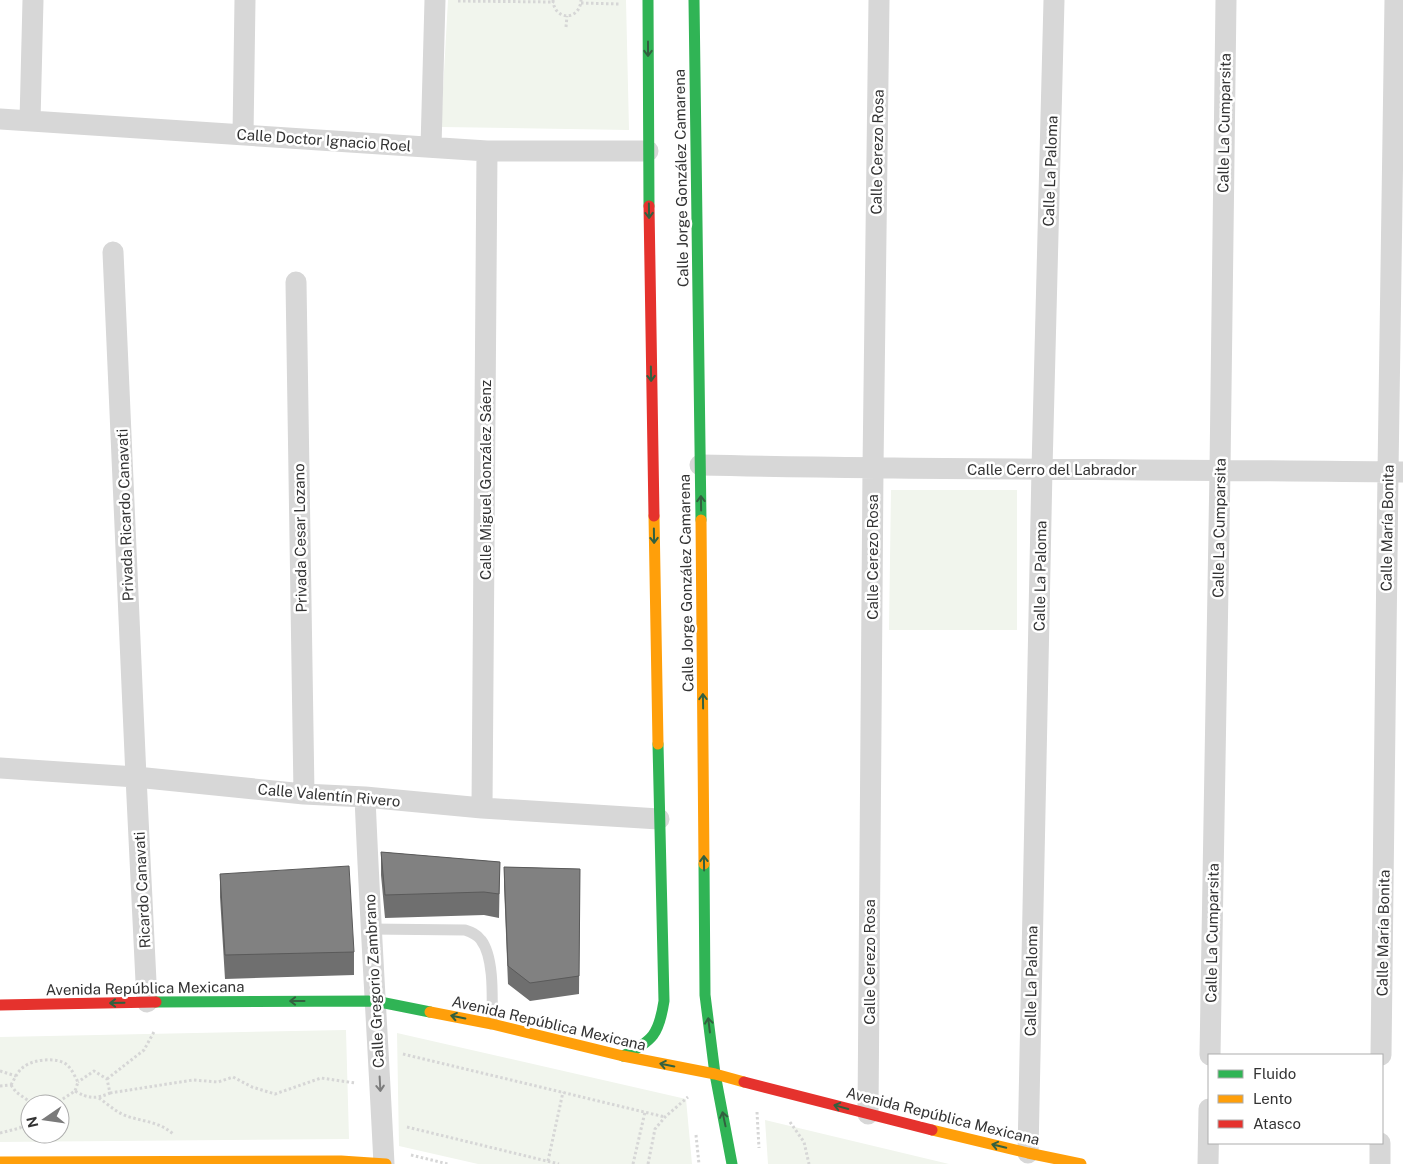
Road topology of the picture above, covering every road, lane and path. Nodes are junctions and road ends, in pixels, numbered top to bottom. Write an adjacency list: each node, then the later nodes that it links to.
1 (33, 0): 16 (street)
2 (245, 0): 17 (street)
3 (648, 0): 20 (street, Calle Jorge González Camarena, one-way to 20)
4 (694, 0): 23 (street, Calle Jorge González Camarena)
5 (878, 0): 24 (street, Calle Cerezo Rosa)
6 (1054, 0): 25 (street, Calle La Paloma)
7 (1226, 0): 26 (street, Calle La Cumparsita)
8 (1395, 0): 27 (street, Calle María Bonita)
9 (443, 1): 10 (path); 18 (street)
10 (554, 1): 13 (path)
11 (581, 2): 12 (path); 13 (path)
12 (621, 4)
13 (567, 16): 14 (path)
14 (566, 27)
15 (0, 119): 16 (street, Calle Doctor Ignacio Roel)
16 (30, 121): 17 (street, Calle Doctor Ignacio Roel)
17 (243, 135): 18 (street, Calle Doctor Ignacio Roel)
18 (431, 147): 19 (street, Calle Doctor Ignacio Roel)
19 (487, 151): 20 (street, Calle Doctor Ignacio Roel); 32 (street, Calle Miguel González Sáenz)
20 (648, 151): 33 (street, Calle Jorge González Camarena, one-way to 33)
21 (114, 252): 29 (street, Privada Ricardo Canavati)
22 (296, 282): 30 (street, Privada Cesar Lozano)
23 (700, 465): 24 (street, Calle Cerro del Labrador); 46 (street, Calle Jorge González Camarena, one-way to 23)
24 (873, 468): 25 (street, Calle Cerro del Labrador); 62 (street, Calle Cerezo Rosa)
25 (1042, 469): 26 (street, Calle Cerro del Labrador); 72 (street, Calle La Paloma)
26 (1220, 470): 27 (street, Calle Cerro del Labrador); 41 (street, Calle La Cumparsita)
27 (1395, 472): 42 (street, Calle María Bonita)
28 (0, 768): 29 (street, Calle Valentín Rivero)
29 (136, 777): 30 (street, Calle Valentín Rivero); 36 (street, Ricardo Canavati)
30 (304, 794): 31 (street, Calle Valentín Rivero)
31 (365, 797): 32 (street, Calle Valentín Rivero); 34 (street, Calle Gregorio Zambrano)
32 (482, 808): 33 (street, Calle Valentín Rivero)
33 (659, 819): 43 (street, Calle Jorge González Camarena)
34 (370, 929): 35 (street, Calle Gregorio Zambrano); 38 (lane)
35 (375, 1001): 36 (street, Avenida República Mexicana, one-way to 36); 38 (street, Avenida República Mexicana, one-way to 35); 78 (street, Calle Gregorio Zambrano, one-way to 78)
36 (147, 1002): 37 (street, Avenida República Mexicana, one-way to 37)
37 (0, 1005)
38 (492, 1024): 43 (street, Avenida República Mexicana)
39 (147, 1026): 48 (path)
40 (400, 1053): 55 (path)
41 (1210, 1054)
42 (1381, 1054)
43 (623, 1056): 46 (street, Avenida República Mexicana, one-way to 43)
44 (0, 1071): 47 (path)
45 (354, 1074): 50 (path)
46 (715, 1074): 62 (street, Avenida República Mexicana, one-way to 46); 84 (street, Calle Jorge González Camarena, one-way to 46)
47 (16, 1076): 49 (path); 51 (path)
48 (107, 1079): 49 (path); 56 (path)
49 (78, 1082): 53 (path)
50 (355, 1083): 54 (path); 56 (path)
51 (11, 1085): 52 (path); 58 (path)
52 (0, 1086)
53 (75, 1091): 57 (path); 59 (path)
54 (355, 1092)
55 (563, 1092): 61 (path); 74 (path)
56 (110, 1093): 59 (path)
57 (70, 1094)
58 (20, 1095)
59 (99, 1098): 69 (path)
60 (693, 1102): 63 (path)
61 (645, 1112): 63 (path); 81 (path)
62 (868, 1114): 72 (street, Avenida República Mexicana, one-way to 62)
63 (665, 1117): 82 (path)
64 (787, 1117): 77 (path)
65 (401, 1126): 74 (path)
66 (20, 1128): 68 (path)
67 (696, 1129): 83 (path)
68 (0, 1133)
69 (174, 1135)
70 (1208, 1144): 87 (street)
71 (1380, 1144): 88 (street)
72 (1028, 1153): 86 (street, Avenida República Mexicana)
73 (410, 1155): 79 (path)
74 (548, 1161): 80 (path)
75 (3, 1162): 76 (street)
76 (182, 1163): 78 (street)
77 (809, 1163): 85 (path)
78 (385, 1164)
79 (448, 1164)
80 (559, 1164)
81 (633, 1164)
82 (648, 1164)
83 (699, 1164)
84 (732, 1164)
85 (815, 1164)
86 (1081, 1164)
87 (1208, 1164)
88 (1380, 1164)

